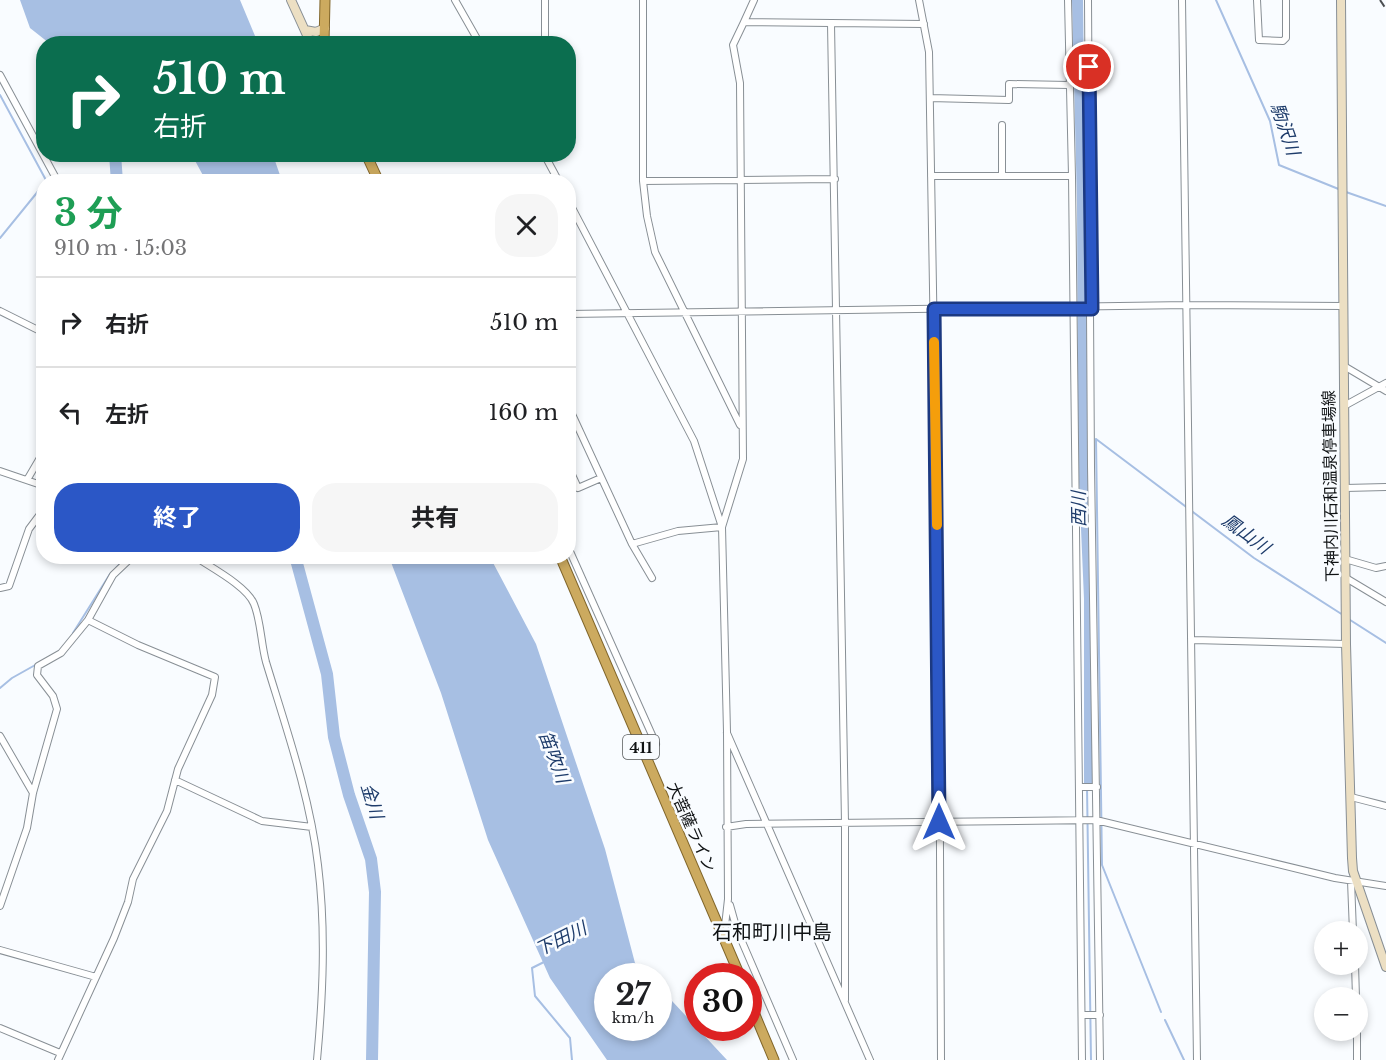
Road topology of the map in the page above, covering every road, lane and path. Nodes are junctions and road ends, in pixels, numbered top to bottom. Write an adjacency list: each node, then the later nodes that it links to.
1 (291, 0): 18 (main road)
2 (325, 0): 17 (highway)
3 (455, 0): 21 (street)
4 (545, 0): 22 (street)
5 (643, 0): 33 (street)
6 (754, 0): 14 (street)
7 (919, 0): 16 (street)
8 (1068, 0): 24 (street)
9 (1088, 0): 39 (street)
10 (1182, 0): 35 (street)
11 (1257, 0): 12 (street)
12 (1286, 0)
13 (1341, 0): 36 (main road, 下神内川石和温泉停車場線)
14 (744, 22): 15 (street); 31 (street)
15 (831, 24): 16 (street); 32 (street)
16 (924, 24): 25 (street)
17 (325, 28): 18 (main road); 20 (highway)
18 (305, 30): 19 (main road)
19 (308, 36)
20 (324, 36)
21 (475, 36)
22 (545, 36)
23 (0, 75): 27 (street)
24 (1069, 85): 25 (street); 30 (street)
25 (930, 98): 29 (street)
26 (1002, 125): 28 (street)
27 (36, 141)
28 (1002, 174): 29 (street); 30 (street)
29 (931, 176): 38 (street)
30 (1072, 176): 37 (street)
31 (740, 179): 32 (street); 33 (street); 43 (street)
32 (835, 179): 40 (street)
33 (644, 182): 42 (street)
34 (576, 215): 44 (street)
35 (1188, 305): 36 (street); 39 (street); 78 (street)
36 (1343, 306): 47 (main road, 下神内川石和温泉停車場線)
37 (1074, 308): 38 (street); 39 (street); 84 (street)
38 (934, 309): 40 (street); 91 (street)
39 (1090, 309): 85 (street)
40 (837, 310): 43 (street); 92 (street)
41 (0, 311): 46 (street)
42 (685, 311): 43 (street); 44 (street); 53 (street)
43 (743, 311): 53 (street)
44 (627, 312): 45 (street); 63 (street)
45 (576, 314)
46 (36, 329)
47 (1344, 366): 49 (street); 51 (main road, 下神内川石和温泉停車場線)
48 (1386, 383): 49 (street)
49 (1379, 387): 50 (street); 51 (street)
50 (1386, 391)
51 (1344, 406): 61 (main road, 下神内川石和温泉停車場線)
52 (576, 423): 56 (street)
53 (742, 429): 63 (street)
54 (36, 465): 57 (street)
55 (0, 471): 57 (street)
56 (601, 477): 59 (street); 64 (street)
57 (27, 480): 58 (street)
58 (36, 483)
59 (576, 484)
60 (1386, 487): 61 (street)
61 (1345, 488): 65 (main road, 下神内川石和温泉停車場線)
62 (36, 520): 73 (street)
63 (722, 527): 64 (street); 80 (street)
64 (632, 544): 71 (street)
65 (1345, 560): 70 (street); 72 (main road, 下神内川石和温泉停車場線)
66 (125, 564): 77 (street)
67 (206, 564): 94 (street)
68 (563, 564): 75 (highway, 大菩薩ライン / 411)
69 (576, 564): 74 (street)
70 (1386, 566)
71 (652, 578)
72 (1346, 578): 76 (street); 79 (main road, 下神内川石和温泉停車場線)
73 (0, 588)
74 (591, 597): 75 (street); 82 (street)
75 (579, 600): 102 (highway, 大菩薩ライン / 411)
76 (1386, 602)
77 (88, 620): 83 (street); 86 (street)
78 (1193, 640): 79 (street); 96 (street)
79 (1346, 644): 87 (main road, 下神内川石和温泉停車場線)
80 (727, 732): 93 (street); 95 (street)
81 (0, 736): 86 (street)
82 (656, 744)
83 (175, 780): 94 (street); 106 (street)
84 (1081, 787): 85 (street); 89 (street)
85 (1095, 787): 90 (street)
86 (33, 793): 100 (street)
87 (1350, 797): 88 (street); 97 (main road, 下神内川石和温泉停車場線)
88 (1386, 806)
89 (1082, 821): 90 (street); 91 (street); 108 (street)
90 (1096, 821): 96 (street); 109 (street)
91 (939, 822): 92 (street); 119 (street)
92 (845, 823): 93 (street); 107 (street)
93 (768, 824): 95 (street); 107 (street)
94 (312, 827): 115 (street)
95 (726, 827): 99 (street)
96 (1194, 843): 97 (street); 122 (street)
97 (1354, 882): 98 (street); 101 (street); 105 (main road, 下神内川石和温泉停車場線)
98 (1386, 886)
99 (728, 899): 102 (street); 117 (street)
100 (0, 906)
101 (1353, 921)
102 (723, 936): 104 (highway, 大菩薩ライン / 411)
103 (0, 950): 106 (street)
104 (734, 963)
105 (1386, 967)
106 (96, 977): 113 (street)
107 (845, 1000): 118 (street)
108 (1082, 1015): 109 (street); 120 (street)
109 (1100, 1015): 121 (street)
110 (0, 1028): 113 (street)
111 (762, 1031): 116 (highway)
112 (1357, 1041): 123 (street)
113 (60, 1053): 114 (street)
114 (58, 1060)
115 (317, 1060)
116 (774, 1060)
117 (793, 1060)
118 (870, 1060)
119 (941, 1060)
120 (1082, 1060)
121 (1100, 1060)
122 (1197, 1060)
123 (1357, 1060)

